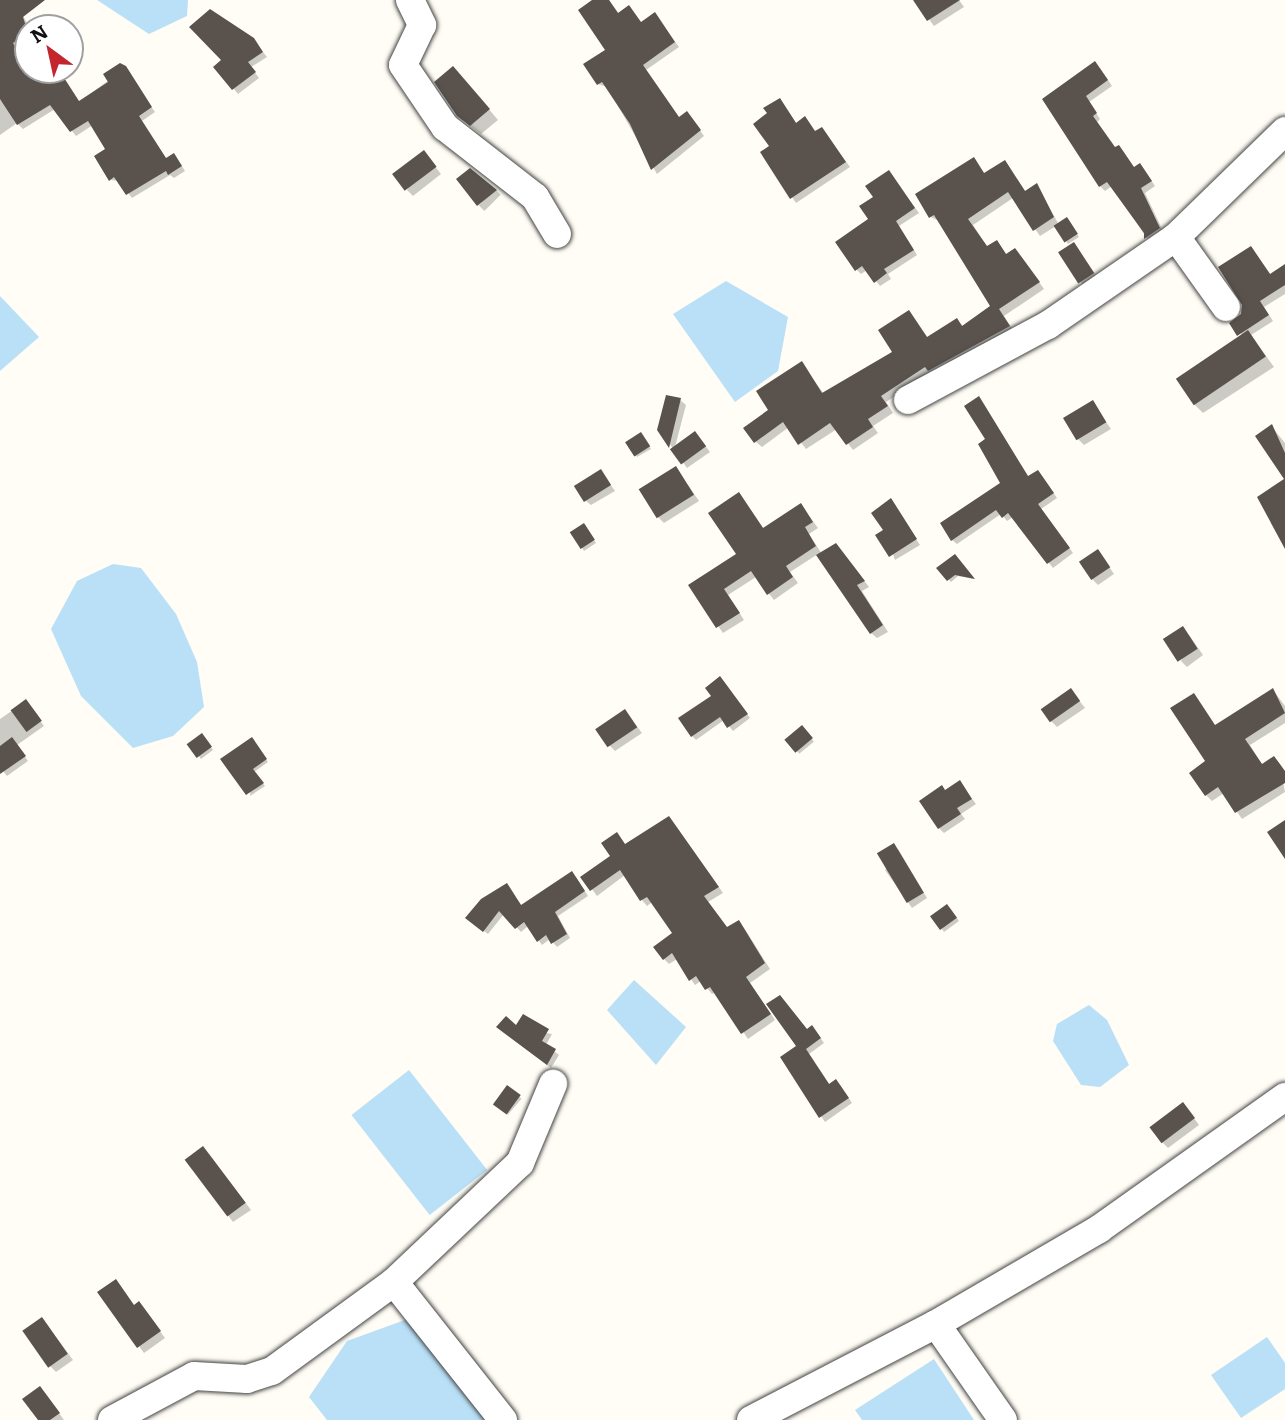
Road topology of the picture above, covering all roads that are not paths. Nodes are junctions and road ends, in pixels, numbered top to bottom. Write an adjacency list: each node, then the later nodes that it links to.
1 (410, 0): 3 (street)
2 (1285, 131): 4 (street)
3 (557, 234)
4 (1175, 237): 5 (street); 6 (street)
5 (1226, 307)
6 (908, 400)
7 (553, 1084): 9 (street)
8 (1285, 1097): 10 (street)
9 (394, 1283): 11 (street); 12 (street)
10 (936, 1324): 13 (street); 14 (street)
11 (112, 1420)
12 (503, 1420)
13 (751, 1420)
14 (1003, 1420)

